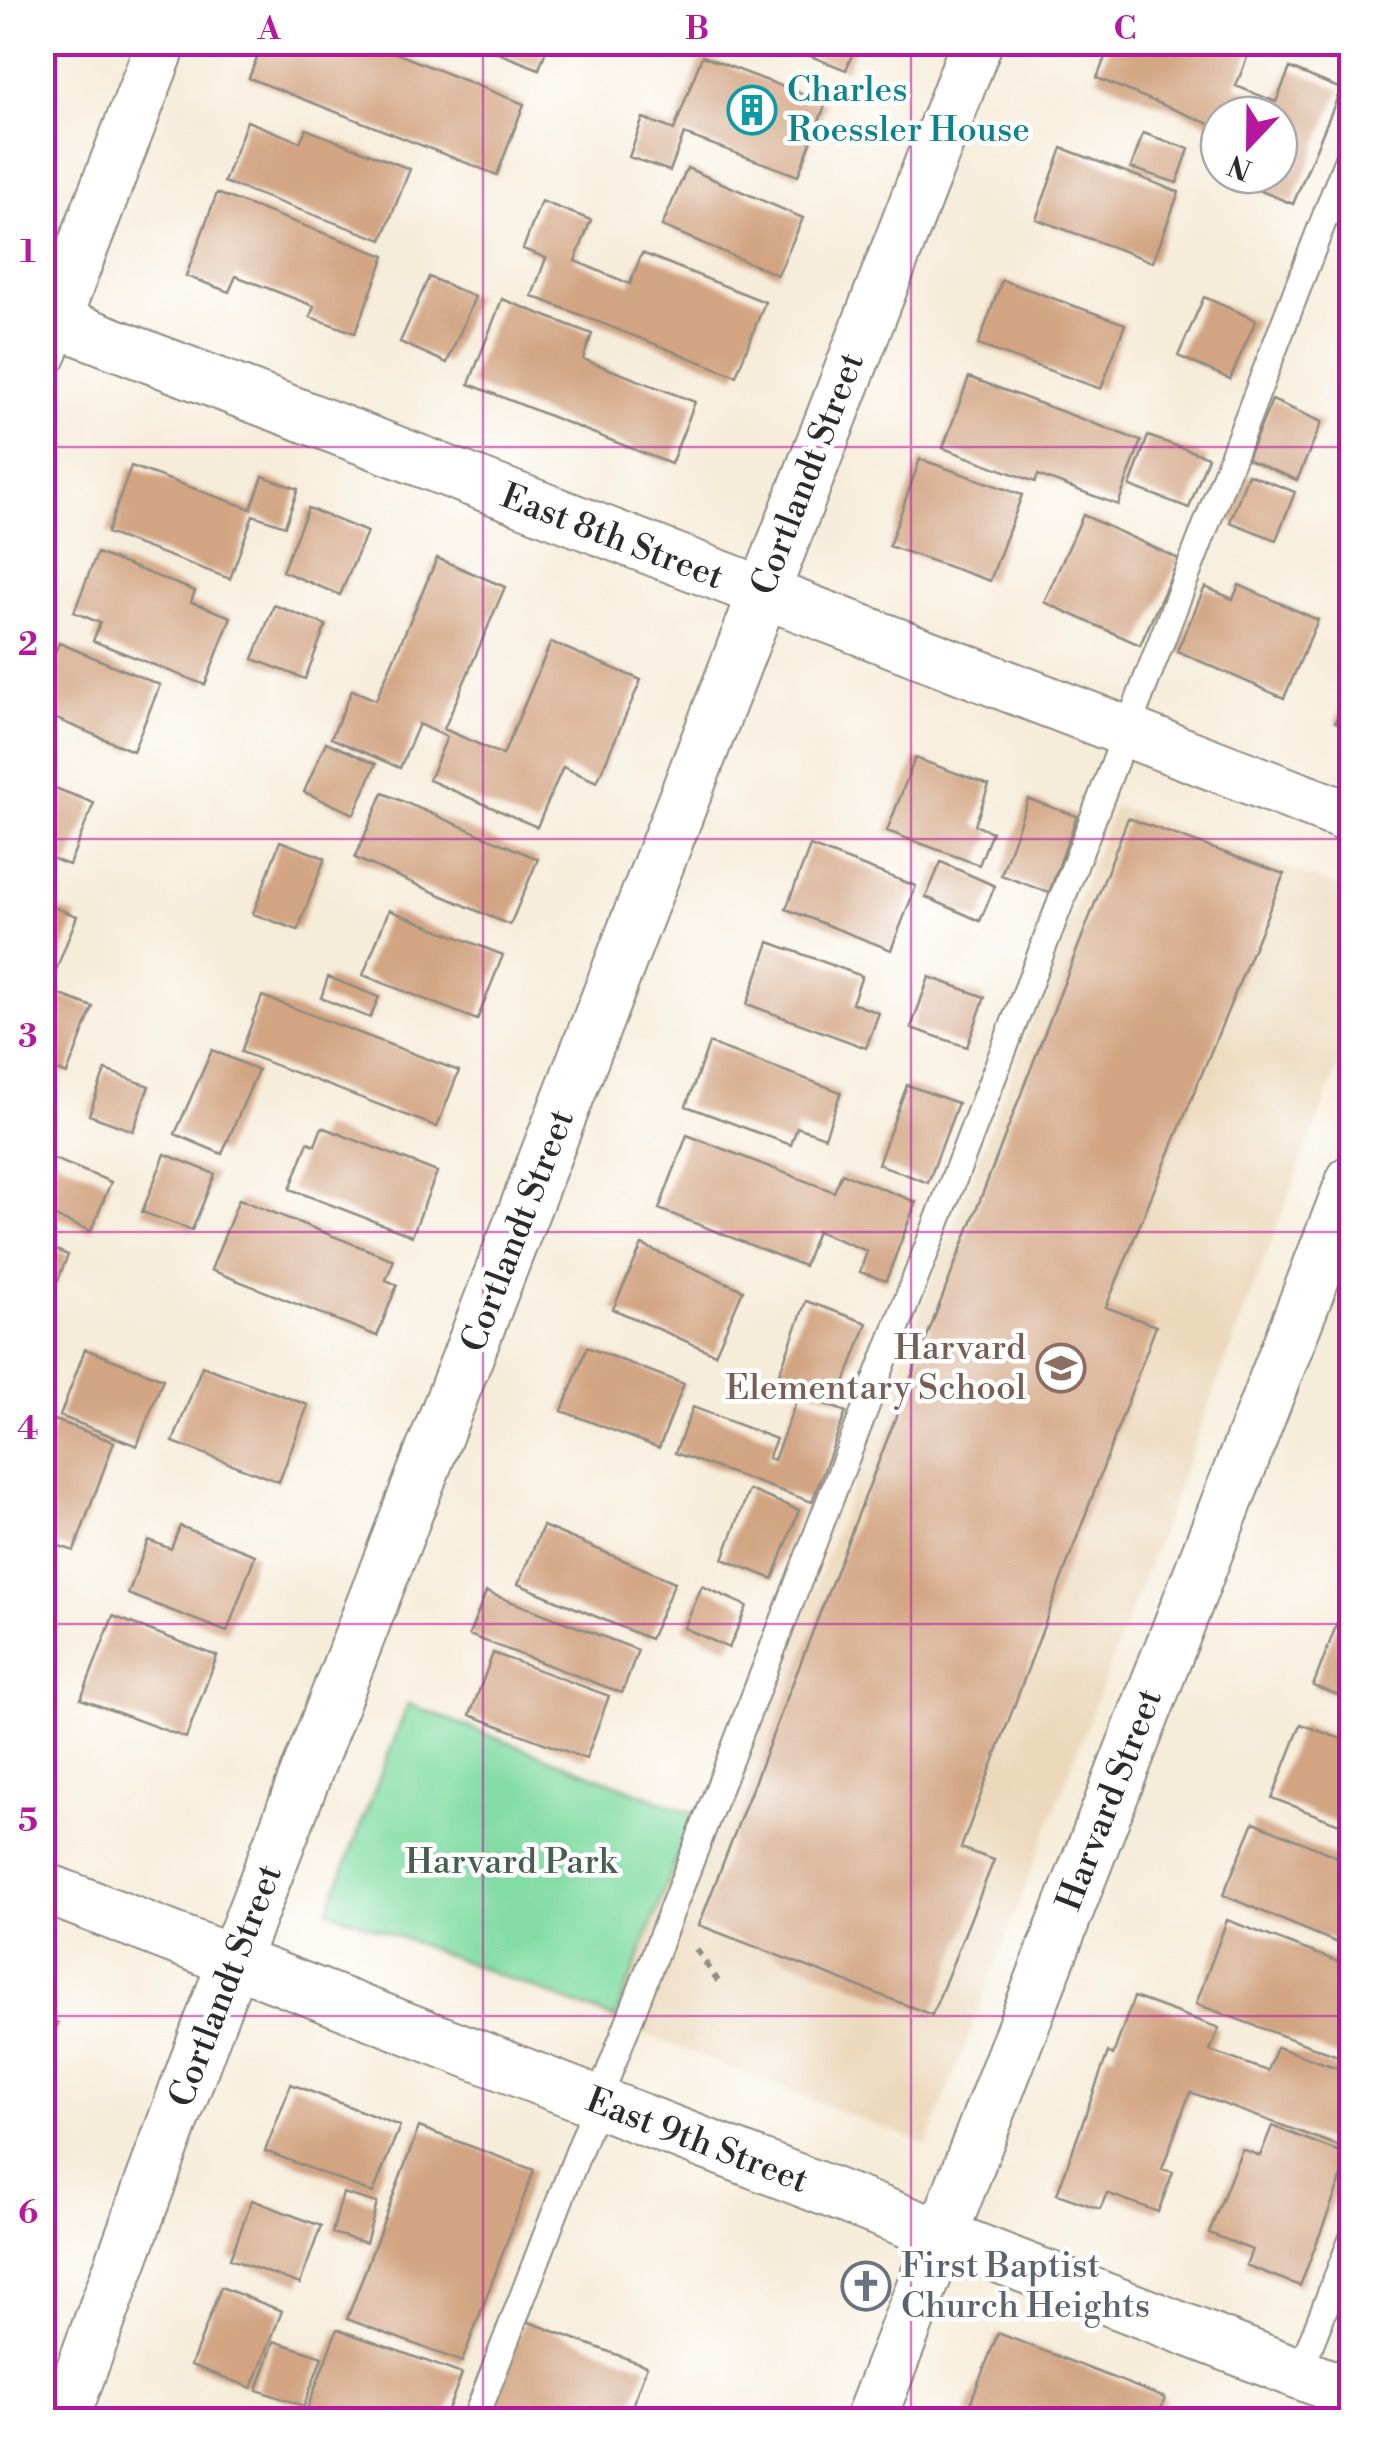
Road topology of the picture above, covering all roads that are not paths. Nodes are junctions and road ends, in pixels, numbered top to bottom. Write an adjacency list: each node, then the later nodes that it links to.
1 (162, 42): 4 (street)
2 (977, 42): 5 (street, Cortlandt Street)
3 (1352, 146): 6 (lane)
4 (47, 330): 5 (street, East 8th Street)
5 (761, 594): 6 (street, East 8th Street); 10 (street, Cortlandt Street)
6 (1128, 734): 7 (street, East 8th Street); 11 (lane)
7 (1352, 818)
8 (1352, 1180): 12 (street, Harvard Street)
9 (42, 1888): 10 (street, East 9th Street)
10 (235, 1962): 11 (street, East 9th Street); 16 (street, Cortlandt Street)
11 (597, 2102): 12 (street, East 9th Street); 17 (lane)
12 (940, 2235): 14 (street, East 9th Street); 18 (street, Harvard Street)
13 (1352, 2238): 14 (lane)
14 (1298, 2374): 15 (street, East 9th Street)
15 (1352, 2394)
16 (63, 2420)
17 (475, 2420)
18 (870, 2420)

